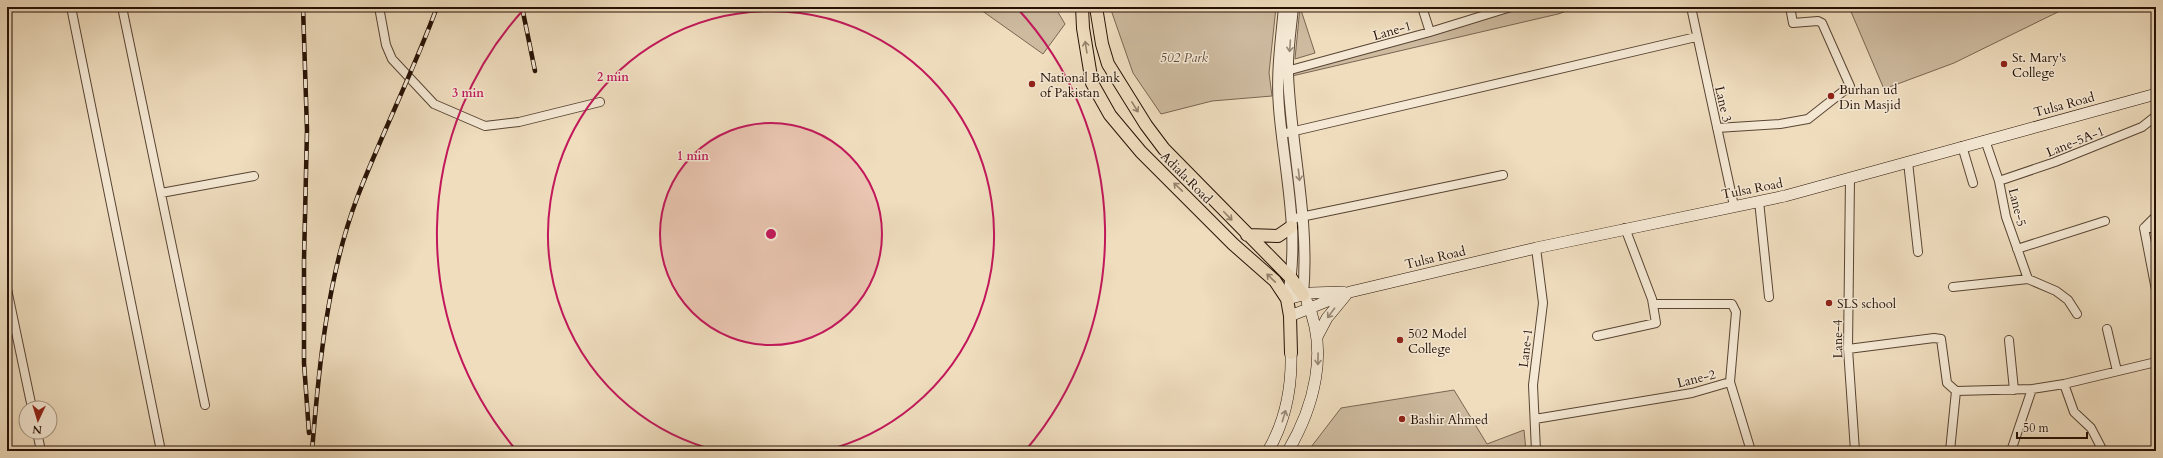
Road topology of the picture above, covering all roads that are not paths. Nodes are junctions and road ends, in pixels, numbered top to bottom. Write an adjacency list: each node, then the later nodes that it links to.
1 (71, 7): 75 (street)
2 (122, 7): 29 (street)
3 (378, 7): 16 (street)
4 (1082, 7): 51 (main road, Adiala Road, one-way to 4)
5 (1096, 7): 39 (main road, Adiala Road, one-way to 39)
6 (1284, 7): 14 (street)
7 (1293, 7): 14 (street, one-way to 14)
8 (1422, 7): 12 (street)
9 (1511, 7): 12 (street, Lane-1)
10 (1691, 7): 13 (street, Lane 3)
11 (1790, 7): 18 (street)
12 (1430, 32): 14 (street, Lane-1)
13 (1696, 37): 18 (street, Lane 3); 19 (street)
14 (1283, 72): 19 (street); 20 (street)
15 (2156, 94): 21 (main road, Tulsa Road)
16 (600, 102)
17 (2156, 116): 27 (street, Lane-5A-1)
18 (1717, 128): 31 (street, Lane 3)
19 (1293, 131): 20 (street); 33 (street, one-way to 33)
20 (1282, 134): 35 (street)
21 (1985, 140): 22 (main road, Tulsa Road); 27 (street, Lane-5)
22 (1962, 146): 23 (main road, Tulsa Road); 28 (street)
23 (1908, 162): 26 (main road, Tulsa Road); 42 (street)
24 (1503, 175): 33 (street)
25 (254, 176): 29 (street)
26 (1850, 178): 30 (main road, Tulsa Road); 60 (street, Lane-4)
27 (1999, 181): 41 (street, Lane-5)
28 (1973, 183)
29 (161, 193): 70 (street)
30 (1759, 201): 31 (main road, Tulsa Road); 50 (street)
31 (1734, 206): 36 (main road, Tulsa Road)
32 (2156, 216): 37 (street)
33 (1304, 217): 35 (street); 49 (street)
34 (2105, 221): 41 (street)
35 (1291, 223): 39 (main road); 43 (street)
36 (1624, 228): 40 (main road, Tulsa Road); 52 (street)
37 (2144, 228): 38 (street); 47 (street)
38 (2156, 228)
39 (1247, 235): 43 (main road, Adiala Road)
40 (1536, 248): 48 (main road, Tulsa Road); 71 (street, Lane-1)
41 (2017, 249): 44 (street, Lane-5)
42 (1918, 252)
43 (1291, 278): 49 (main road, Adiala Road); 51 (street)
44 (2028, 279): 45 (street); 54 (street)
45 (1953, 287)
46 (7, 288): 69 (street)
47 (2156, 290)
48 (1350, 292): 49 (main road, Tulsa Road); 53 (main road, Tulsa Road); 58 (main road, one-way to 58)
49 (1303, 295): 51 (main road, Tulsa Road); 53 (main road)
50 (1769, 297)
51 (1287, 299): 55 (main road, Adiala Road)
52 (1653, 304): 57 (street); 64 (street, Lane-2)
53 (1309, 308): 55 (main road, Tulsa Road); 58 (main road)
54 (2077, 314)
55 (1290, 316): 61 (main road, Adiala Road)
56 (2107, 329): 63 (street)
57 (1597, 336)
58 (1317, 337): 77 (main road, one-way to 77)
59 (2009, 340): 67 (street)
60 (1848, 349): 68 (street); 80 (street, Lane-4)
61 (1291, 353): 76 (main road, one-way to 61)
62 (2156, 362): 63 (street)
63 (2117, 371): 65 (street)
64 (1730, 382): 71 (street, Lane-2); 79 (street)
65 (2064, 384): 66 (street); 82 (street)
66 (2032, 389): 67 (street); 73 (street)
67 (2014, 390): 68 (street)
68 (1956, 391): 81 (street)
69 (30, 400)
70 (205, 405)
71 (1535, 419): 78 (street, Lane-1)
72 (39, 440): 74 (street)
73 (2014, 450)
74 (41, 451)
75 (161, 451)
76 (1268, 451)
77 (1288, 451)
78 (1536, 451)
79 (1751, 451)
80 (1855, 451)
81 (1950, 451)
82 (2103, 451)

